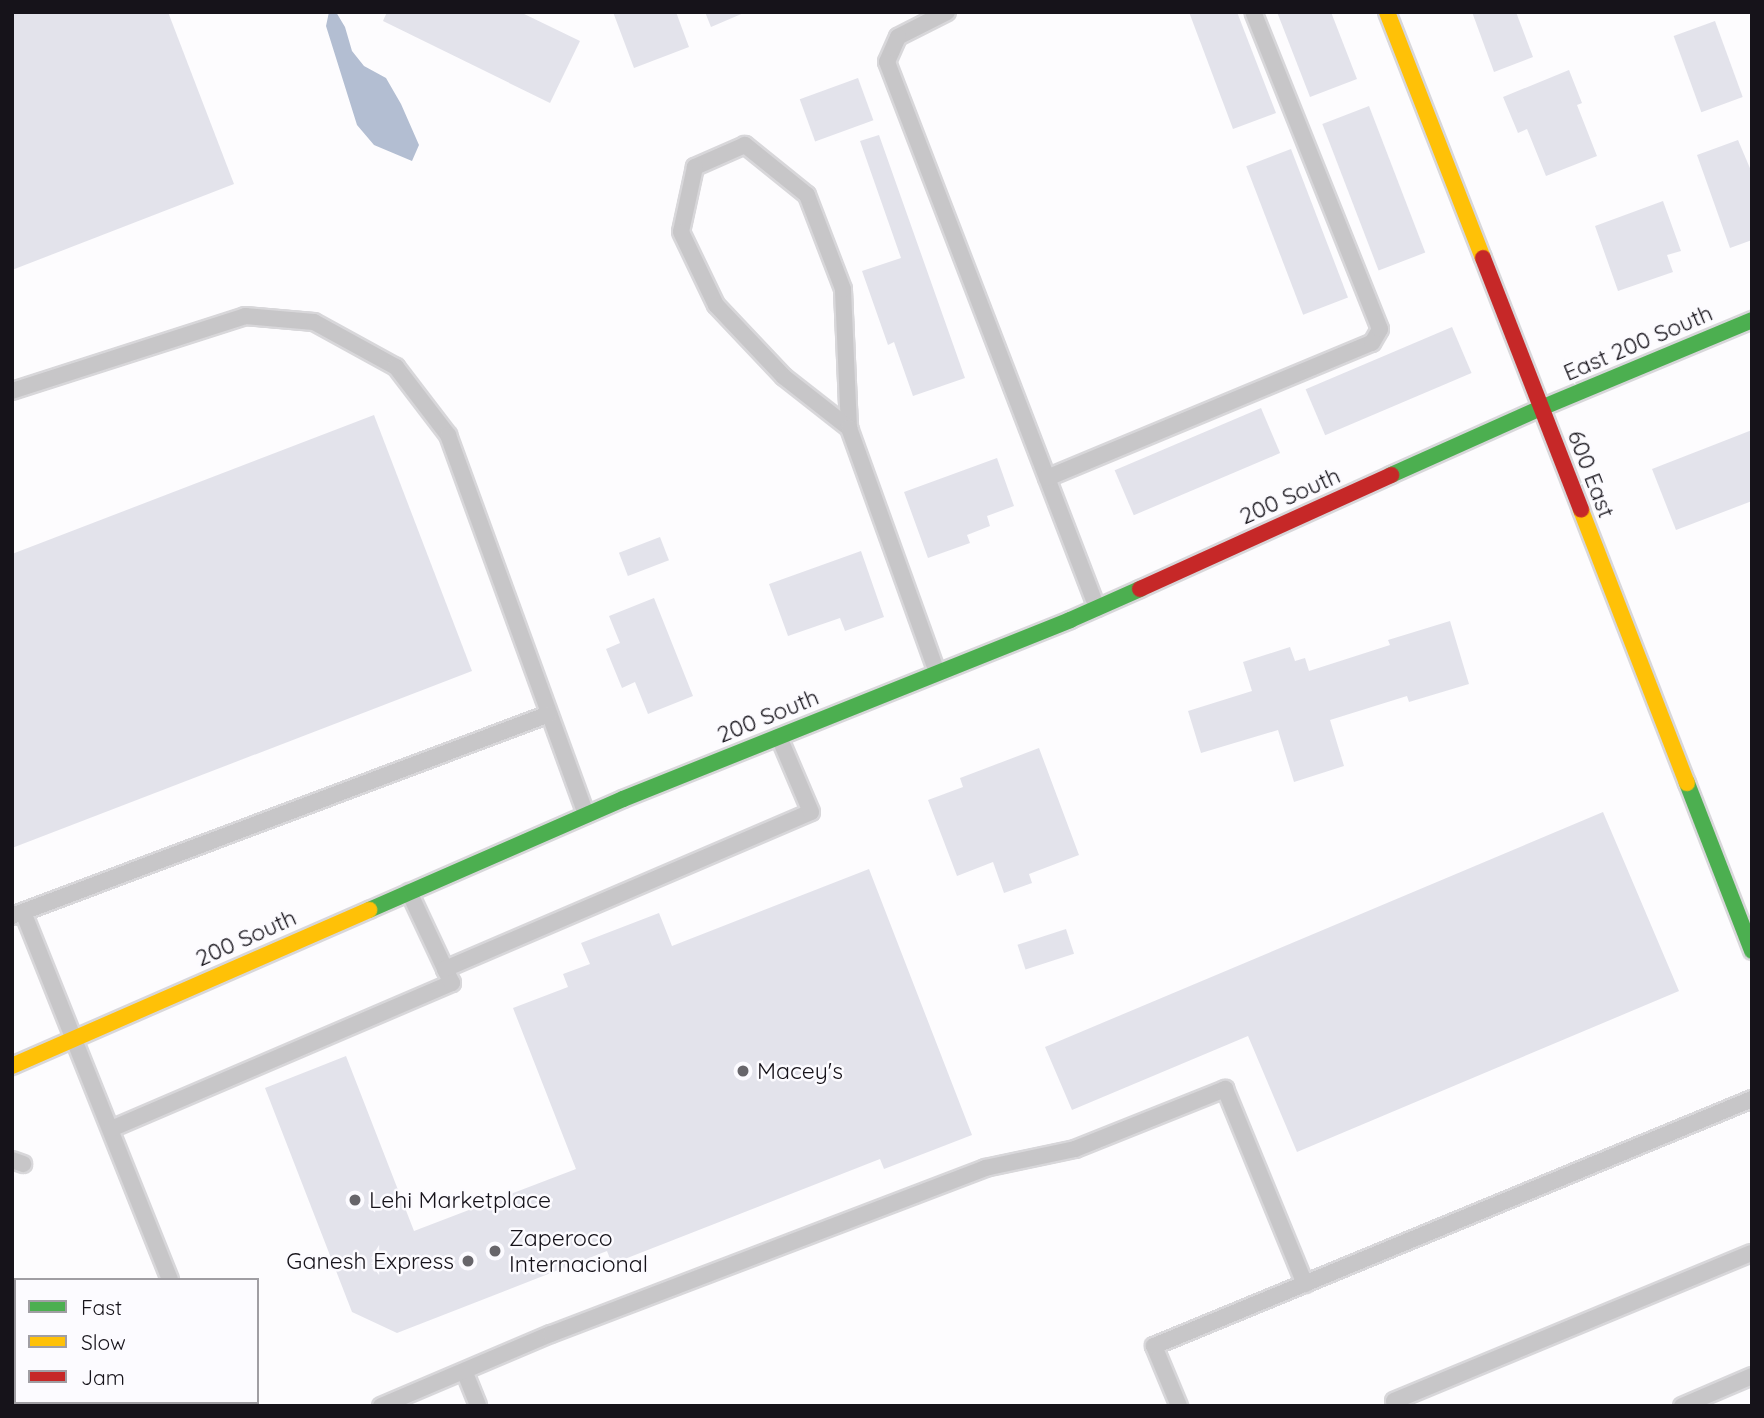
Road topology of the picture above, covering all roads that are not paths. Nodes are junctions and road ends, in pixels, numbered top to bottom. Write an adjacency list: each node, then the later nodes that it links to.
1 (947, 12): 8 (lane)
2 (1254, 12): 8 (lane)
3 (1387, 12): 6 (street, 600 East)
4 (1752, 320): 6 (street, East 200 South)
5 (12, 391): 11 (lane)
6 (1541, 408): 9 (street, 200 South); 16 (street, 600 East)
7 (849, 428): 7 (lane); 10 (lane)
8 (1047, 478): 9 (lane)
9 (1097, 608): 10 (street, 200 South)
10 (937, 673): 12 (street, 200 South)
11 (549, 714): 13 (lane); 15 (lane)
12 (779, 737): 13 (street, 200 South); 17 (lane)
13 (586, 815): 14 (street, 200 South)
14 (409, 892): 17 (lane); 18 (street, 200 South)
15 (18, 914): 18 (lane)
16 (1752, 951)
17 (445, 969): 21 (lane)
18 (75, 1037): 19 (street, 200 South); 21 (lane)
19 (12, 1066)
20 (1752, 1099): 24 (lane)
21 (111, 1129): 23 (lane)
22 (1752, 1253): 27 (lane)
23 (169, 1278)
24 (1305, 1284): 25 (lane); 30 (lane)
25 (465, 1373): 28 (lane); 29 (lane)
26 (1752, 1376): 31 (lane)
27 (1395, 1403)
28 (381, 1406)
29 (478, 1406)
30 (1179, 1406)
31 (1682, 1406)

